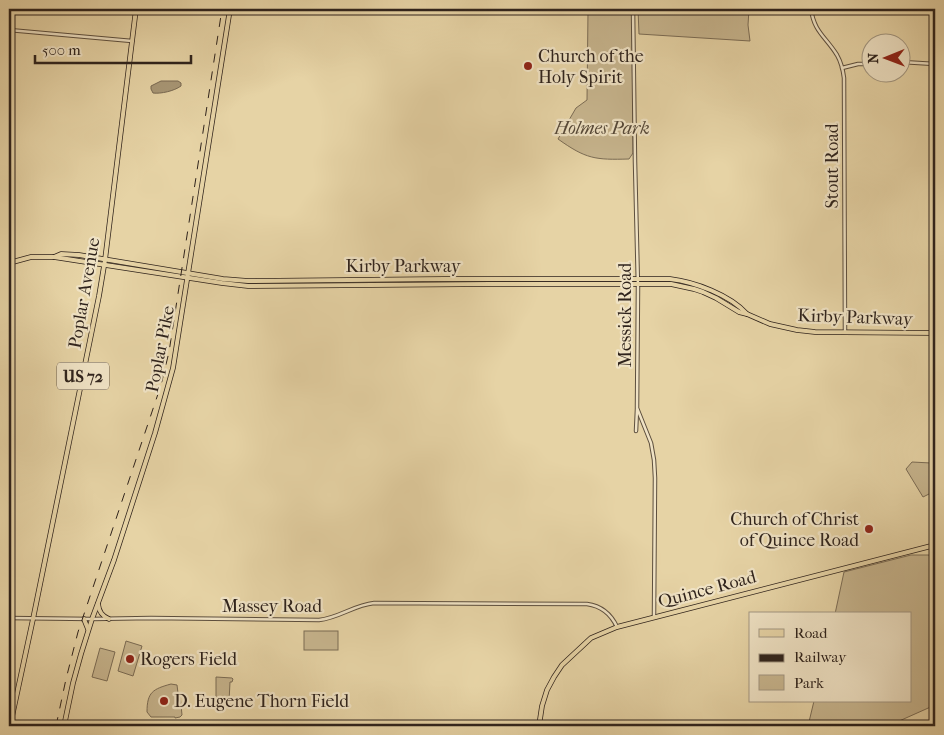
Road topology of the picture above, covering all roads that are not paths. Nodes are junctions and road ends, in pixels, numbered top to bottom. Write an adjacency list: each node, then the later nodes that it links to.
1 (136, 9): 6 (main road, Poplar Avenue / US 72)
2 (230, 9): 13 (main road, Poplar Pike)
3 (633, 9): 14 (street, Messick Road)
4 (811, 9): 10 (street, Stout Road)
5 (9, 30): 6 (street)
6 (132, 41): 11 (main road, Poplar Avenue / US 72)
7 (912, 63): 9 (street)
8 (862, 64): 10 (street)
9 (935, 64)
10 (842, 68): 17 (street, Stout Road)
11 (105, 262): 12 (main road, Kirby Parkway); 13 (main road, Kirby Parkway); 24 (main road, Poplar Avenue / US 72)
12 (9, 263)
13 (188, 275): 14 (main road, Kirby Parkway); 15 (main road, Kirby Parkway); 22 (main road, Poplar Pike)
14 (638, 279): 15 (street, Messick Road); 16 (main road, Kirby Parkway)
15 (638, 284): 16 (main road, Kirby Parkway); 19 (street, Messick Road)
16 (747, 314): 17 (main road, Kirby Parkway)
17 (845, 332): 18 (main road, Kirby Parkway)
18 (935, 333)
19 (637, 408): 20 (street); 25 (street, Messick Road)
20 (636, 431)
21 (935, 545): 25 (main road, Quince Road)
22 (98, 604): 27 (main road, Poplar Pike); 28 (main road)
23 (9, 618): 24 (street, Massey Road)
24 (33, 618): 26 (street, Massey Road); 31 (main road, Poplar Avenue / US 72)
25 (654, 618): 29 (main road, Quince Road)
26 (84, 619): 27 (street, Massey Road); 30 (main road)
27 (92, 619): 28 (street, Massey Road); 30 (main road, Poplar Pike)
28 (109, 619): 29 (street, Massey Road)
29 (617, 627): 33 (main road, Quince Road)
30 (88, 630): 32 (main road, Poplar Pike)
31 (10, 726)
32 (64, 726)
33 (539, 726)

